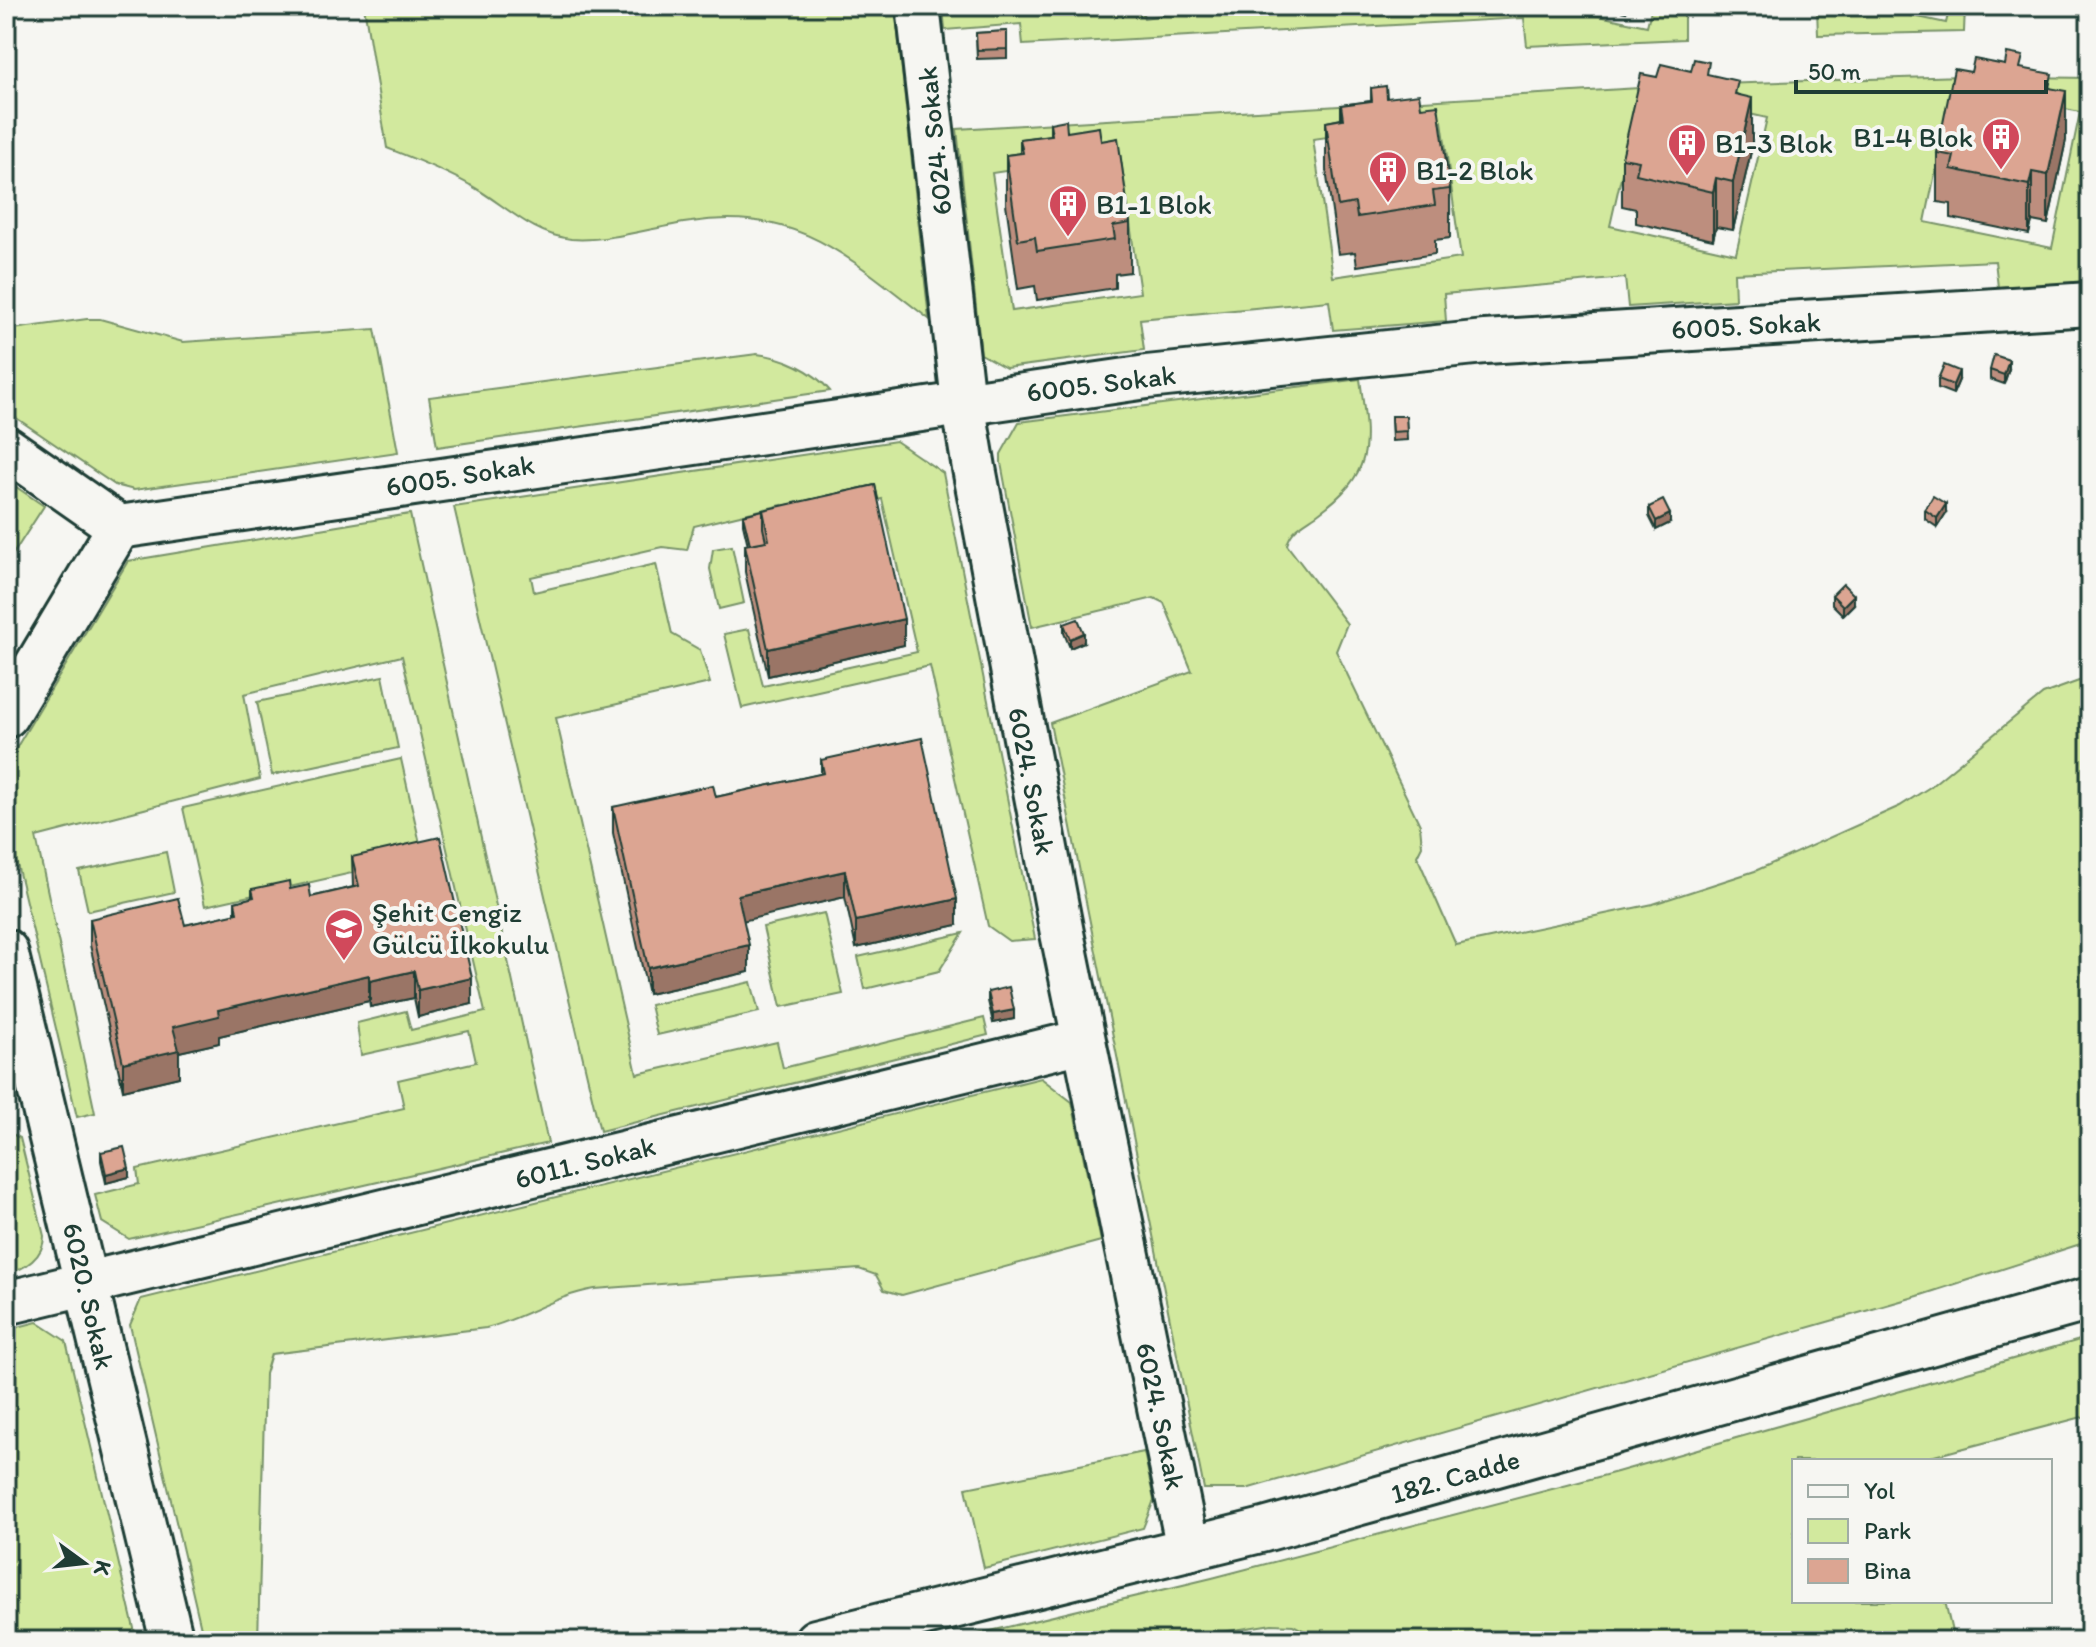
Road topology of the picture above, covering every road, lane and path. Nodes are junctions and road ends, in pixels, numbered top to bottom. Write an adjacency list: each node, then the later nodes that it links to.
1 (918, 6): 3 (street, 6024. Sokak)
2 (2090, 304): 3 (street, 6005. Sokak)
3 (963, 402): 5 (street, 6005. Sokak); 8 (street, 6024. Sokak)
4 (6, 448): 5 (street)
5 (119, 527): 6 (street)
6 (6, 716)
7 (6, 951): 9 (street, 6020. Sokak)
8 (1083, 1041): 9 (street, 6011. Sokak); 12 (street, 6024. Sokak)
9 (86, 1283): 11 (street, 6011. Sokak); 13 (street, 6020. Sokak)
10 (2090, 1299): 12 (street, 182. Cadde)
11 (6, 1303)
12 (1188, 1549): 14 (street, 182. Cadde)
13 (172, 1641)
14 (816, 1641)

